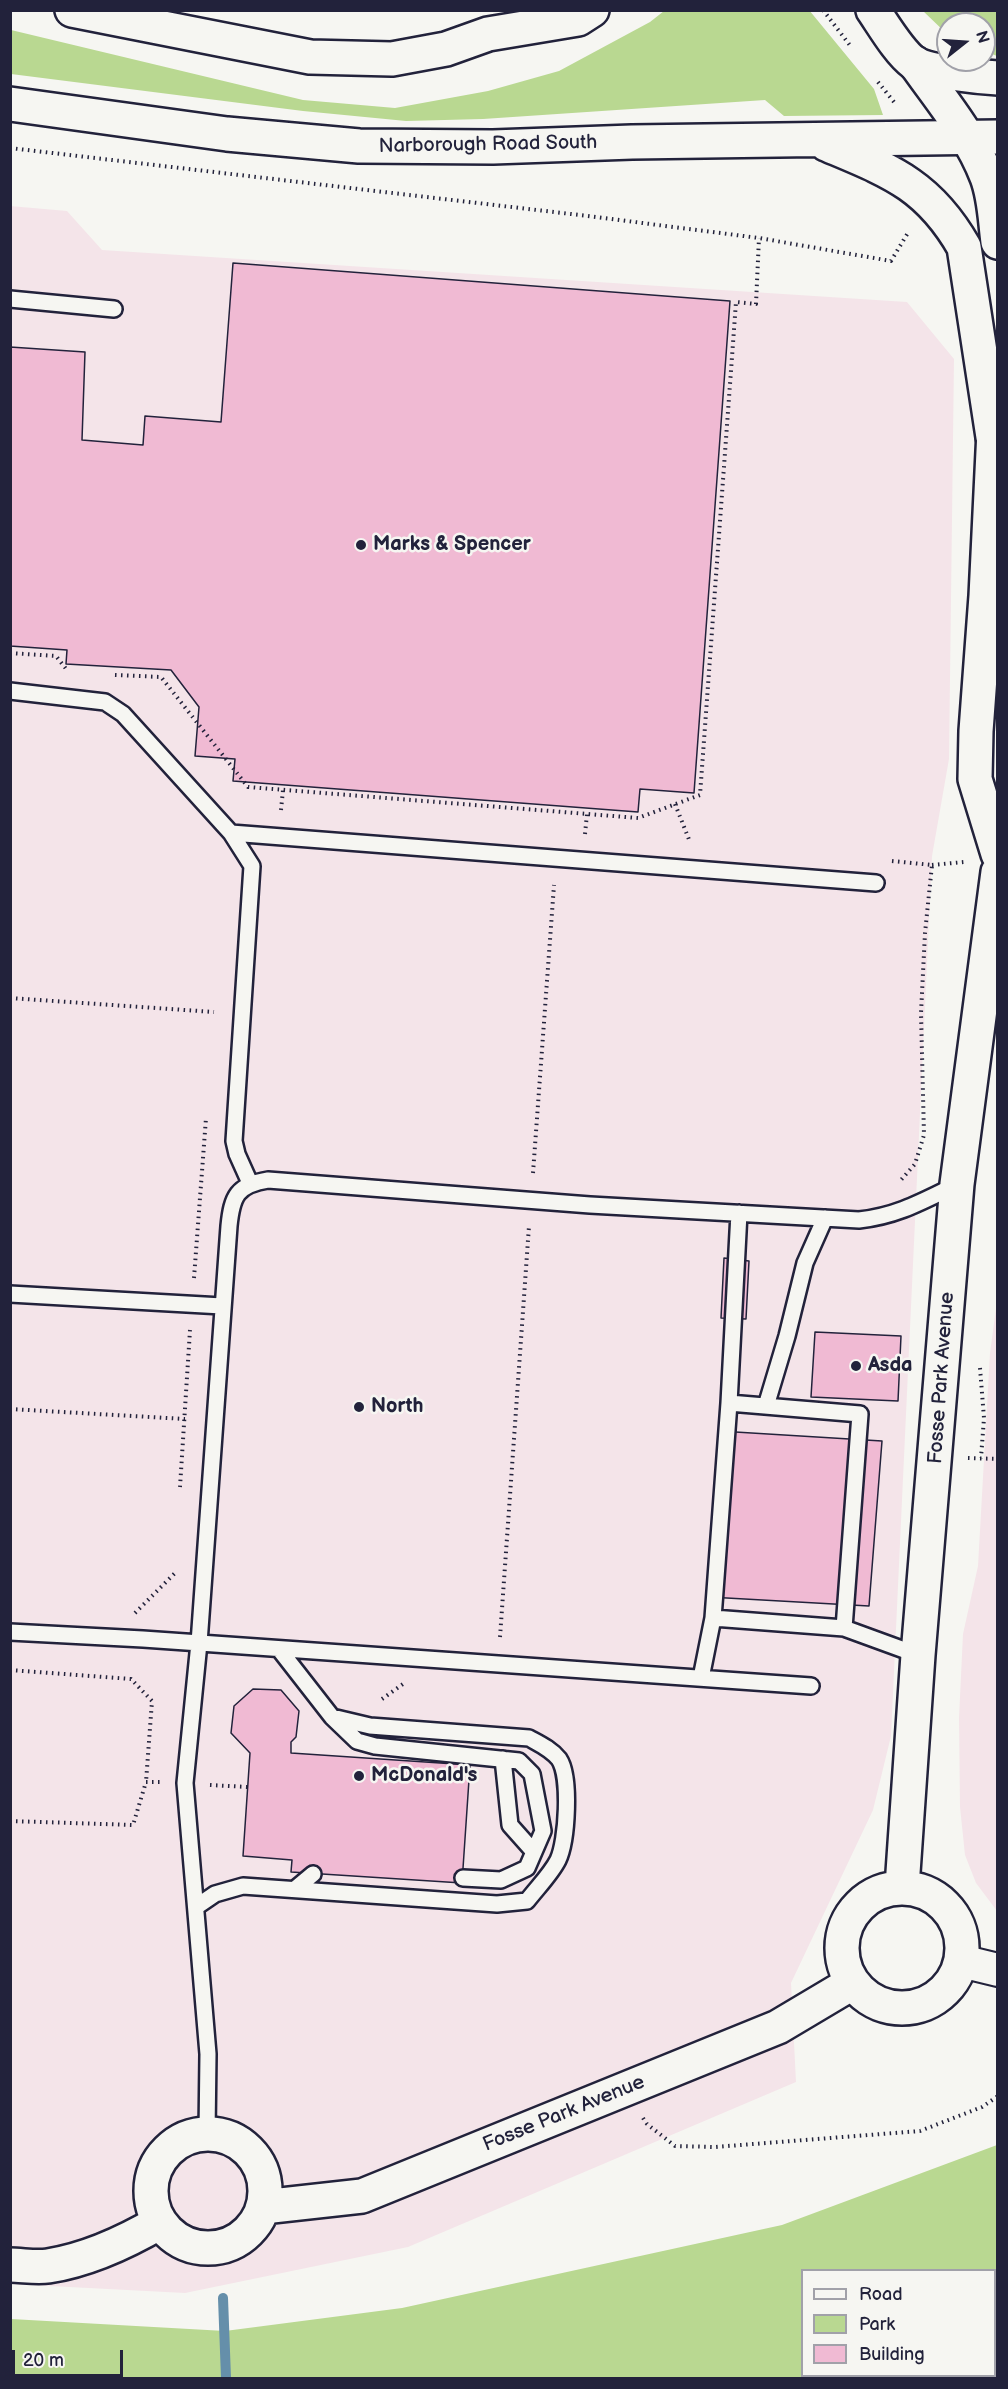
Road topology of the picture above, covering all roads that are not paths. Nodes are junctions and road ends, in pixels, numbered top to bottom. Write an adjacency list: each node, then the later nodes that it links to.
1 (72, 10): 4 (main road)
2 (592, 10): 4 (main road)
3 (873, 10): 5 (main road)
4 (495, 22)
5 (915, 63): 6 (main road); 8 (main road)
6 (998, 78)
7 (10, 104): 9 (main road, Narborough Road South)
8 (983, 137): 9 (main road, Narborough Road South); 10 (main road)
9 (813, 139): 14 (main road)
10 (998, 242)
11 (10, 299): 12 (lane)
12 (114, 309)
13 (998, 360): 14 (main road)
14 (993, 437): 15 (main road)
15 (992, 609): 18 (main road)
16 (10, 691): 17 (lane)
17 (231, 833): 20 (lane); 21 (lane)
18 (998, 854)
19 (998, 872): 22 (main road, Fosse Park Avenue)
20 (876, 883)
21 (249, 1183): 23 (lane); 26 (lane)
22 (957, 1184): 24 (lane); 34 (main road, Fosse Park Avenue)
23 (739, 1213): 24 (lane); 27 (lane)
24 (825, 1218): 28 (lane)
25 (10, 1294): 26 (lane)
26 (222, 1306): 32 (lane)
27 (729, 1403): 28 (lane); 29 (lane)
28 (766, 1406): 30 (lane)
29 (713, 1618): 30 (lane); 35 (lane)
30 (844, 1628): 34 (lane)
31 (10, 1632): 32 (lane)
32 (199, 1643): 33 (lane); 44 (lane)
33 (279, 1649): 35 (lane); 37 (lane)
34 (918, 1654): 42 (main road, Fosse Park Avenue)
35 (701, 1678): 36 (lane)
36 (810, 1686)
37 (332, 1717): 38 (lane); 43 (lane)
38 (503, 1759): 39 (lane); 39 (lane)
39 (534, 1852): 41 (lane)
40 (314, 1874): 43 (lane)
41 (463, 1878)
42 (902, 1887): 45 (main road); 47 (main road)
43 (295, 1889): 44 (lane)
44 (196, 1907): 48 (lane)
45 (961, 1961): 46 (street); 47 (main road)
46 (998, 1970)
47 (852, 1983): 49 (main road, Fosse Park Avenue)
48 (207, 2134): 49 (main road); 50 (main road)
49 (263, 2207): 50 (main road)
50 (160, 2222): 51 (main road)
51 (10, 2265)

